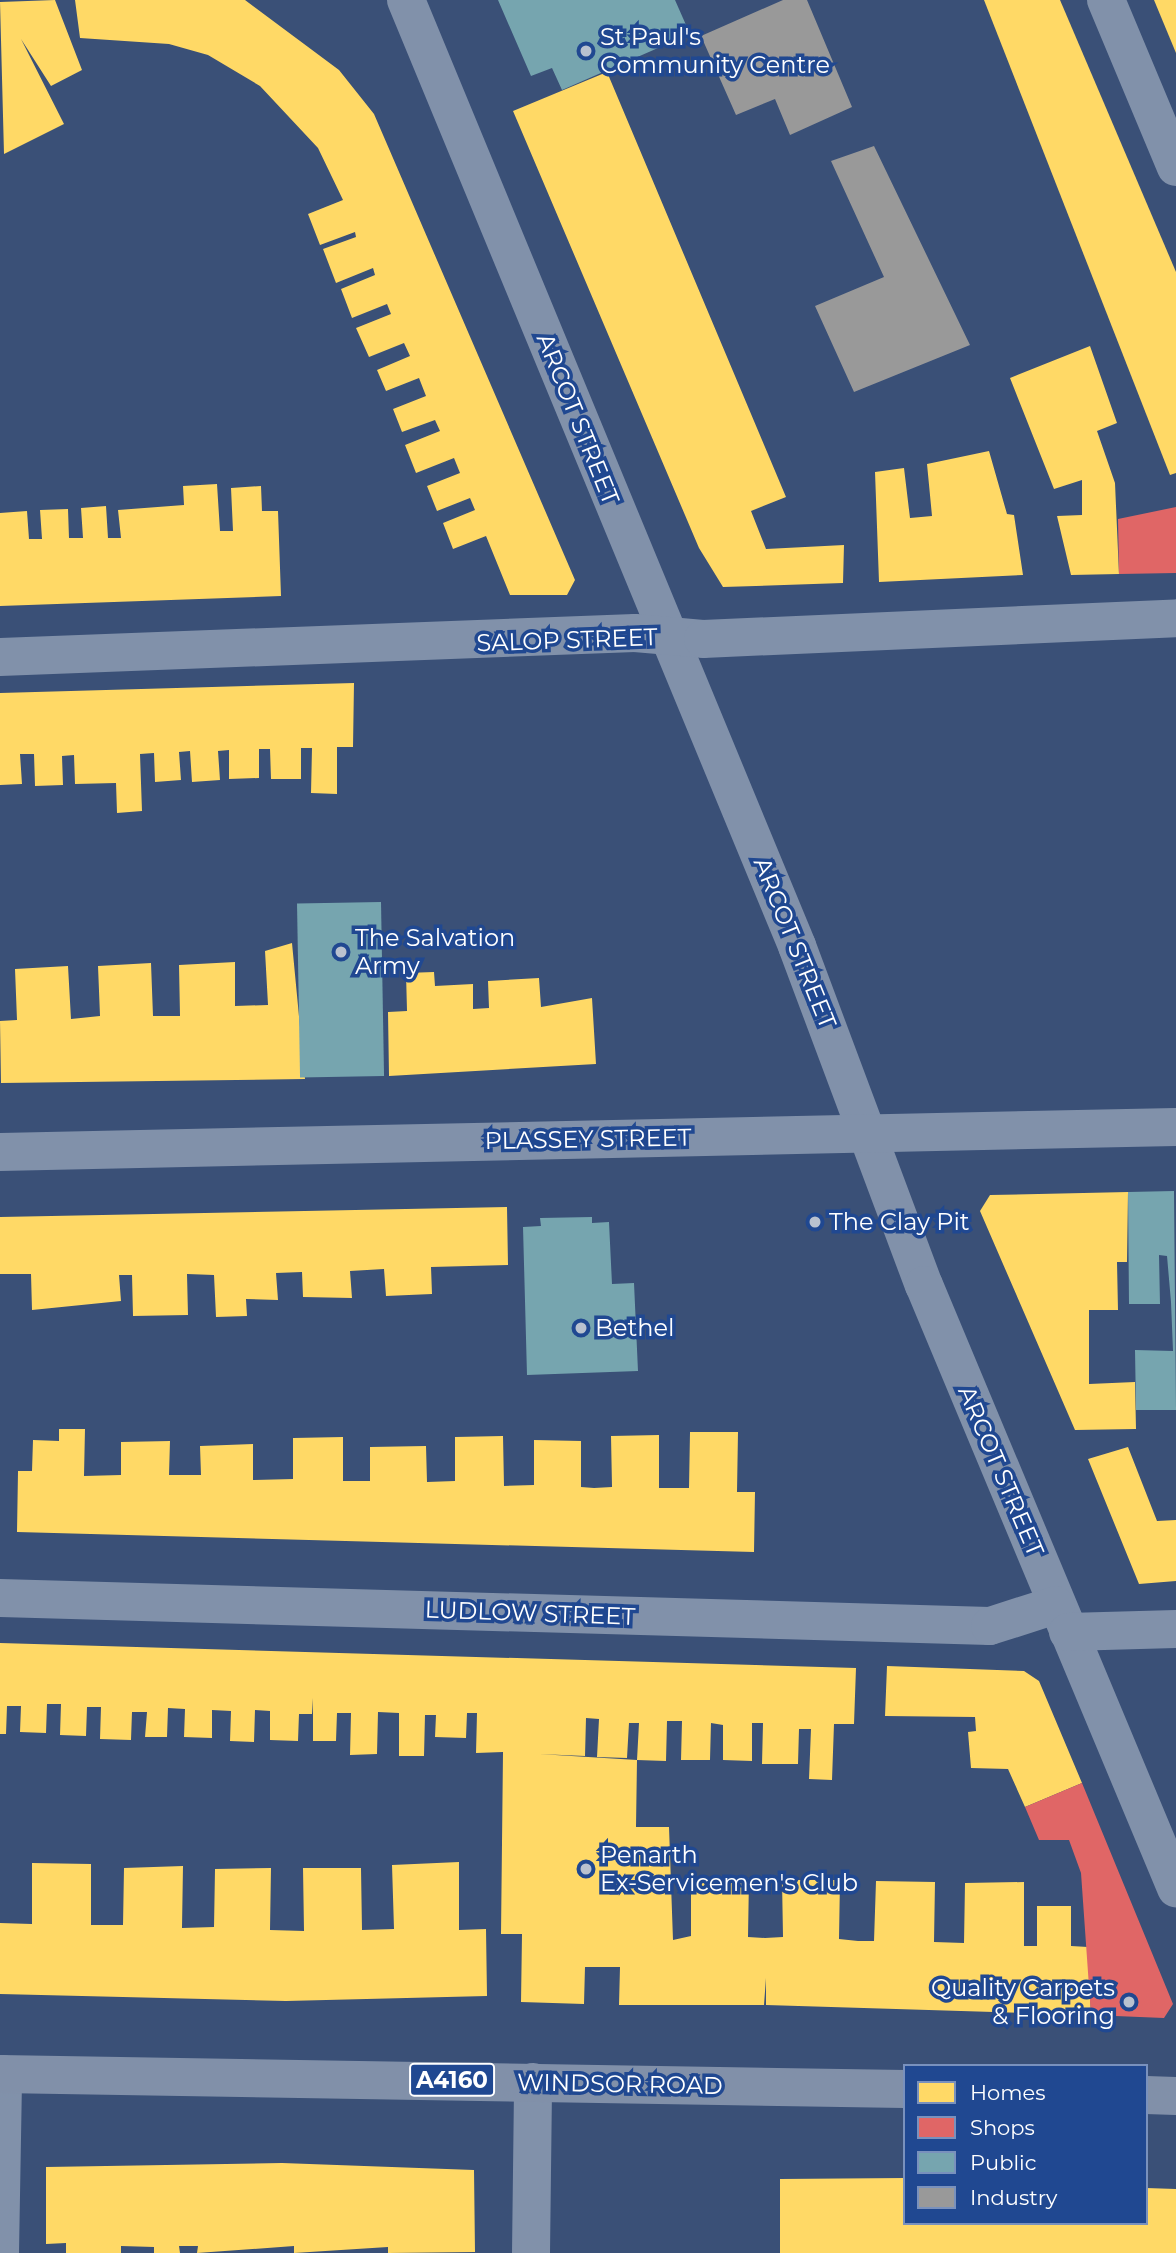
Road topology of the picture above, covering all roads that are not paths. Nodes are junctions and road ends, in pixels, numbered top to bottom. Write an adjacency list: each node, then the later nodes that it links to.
1 (406, 0): 5 (street, ARCOT STREET)
2 (1106, 0): 3 (street)
3 (1176, 167)
4 (1176, 618): 5 (street, SALOP STREET)
5 (667, 636): 6 (street, SALOP STREET); 8 (street, ARCOT STREET)
6 (0, 657)
7 (1176, 1127): 8 (street, PLASSEY STREET)
8 (864, 1133): 9 (street, PLASSEY STREET); 11 (street, ARCOT STREET)
9 (0, 1152)
10 (0, 1598): 11 (street, LUDLOW STREET)
11 (1062, 1618): 12 (street, LUDLOW STREET); 13 (street, ARCOT STREET)
12 (1176, 1629)
13 (1176, 1888)
14 (2, 2074): 15 (main road, WINDSOR ROAD / A4160); 19 (street)
15 (533, 2082): 16 (main road, WINDSOR ROAD / A4160); 20 (street)
16 (903, 2090)
17 (1148, 2095): 18 (main road)
18 (1176, 2096)
19 (0, 2253)
20 (531, 2253)

